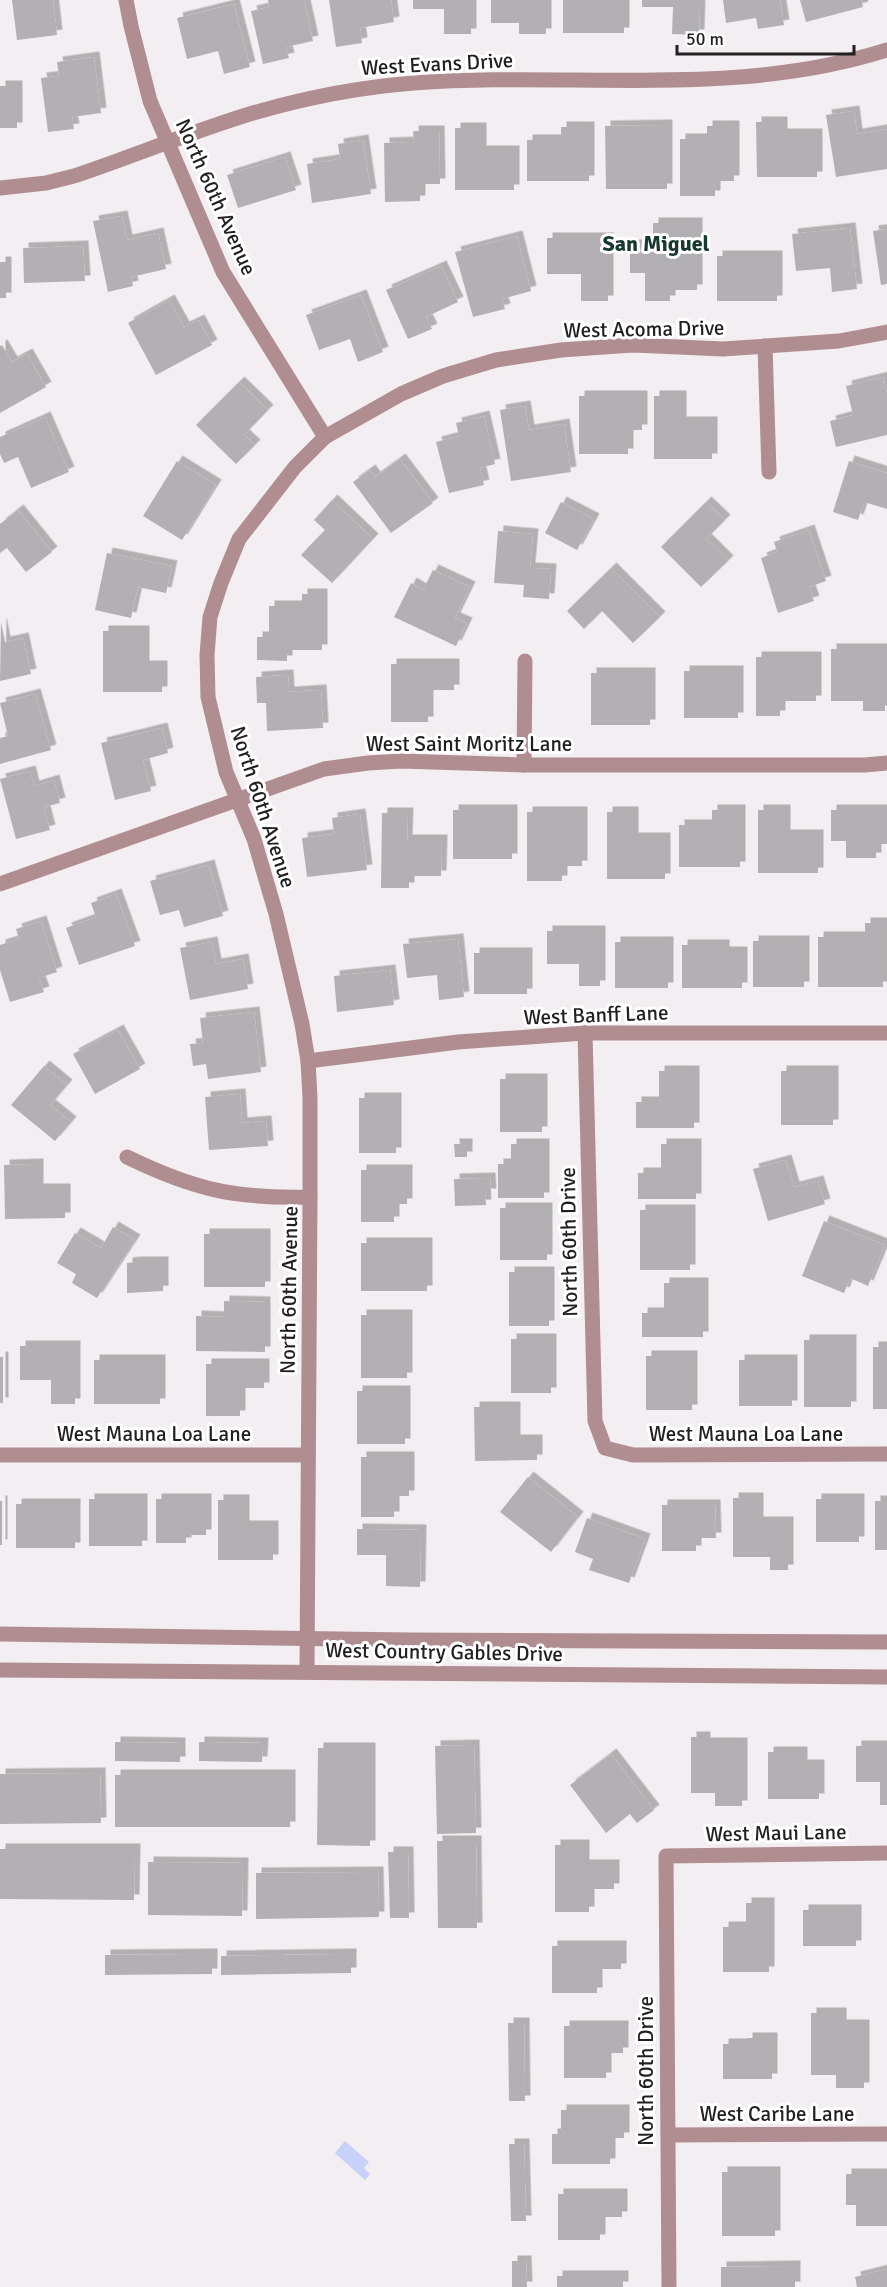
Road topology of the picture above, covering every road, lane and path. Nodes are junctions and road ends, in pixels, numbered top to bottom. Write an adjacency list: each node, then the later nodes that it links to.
1 (126, 0): 3 (street, North 60th Avenue)
2 (887, 50): 3 (street, West Evans Drive)
3 (168, 144): 4 (street, West Evans Drive); 7 (street, North 60th Avenue)
4 (0, 188)
5 (887, 332): 6 (street, West Acoma Drive)
6 (765, 346): 7 (street, West Acoma Drive); 8 (street)
7 (325, 437): 12 (street, North 60th Avenue)
8 (769, 472)
9 (525, 661): 11 (street)
10 (887, 763): 11 (street, West Saint Moritz Lane)
11 (524, 765): 12 (street, West Saint Moritz Lane)
12 (238, 800): 13 (street, West Saint Moritz Lane); 16 (street, North 60th Avenue)
13 (0, 884)
14 (585, 1033): 15 (street, West Banff Lane); 16 (street, West Banff Lane); 19 (street, North 60th Drive)
15 (887, 1033)
16 (308, 1060): 18 (street, North 60th Avenue)
17 (127, 1157): 18 (street)
18 (310, 1197): 22 (street, North 60th Avenue)
19 (605, 1448): 20 (street, West Mauna Loa Lane)
20 (887, 1454)
21 (0, 1455): 22 (street, West Mauna Loa Lane)
22 (308, 1455): 24 (street, North 60th Avenue)
23 (0, 1635): 24 (street, West Country Gables Drive)
24 (307, 1638): 25 (street, West Country Gables Drive); 27 (street, North 60th Avenue)
25 (887, 1642)
26 (0, 1670): 27 (street, West Country Gables Drive)
27 (307, 1671): 28 (street, West Country Gables Drive)
28 (887, 1677)
29 (887, 1853): 30 (street, West Maui Lane)
30 (666, 1856): 32 (street, North 60th Drive)
31 (887, 2134): 32 (street, West Caribe Lane)
32 (668, 2135): 33 (street, North 60th Drive)
33 (669, 2287)

